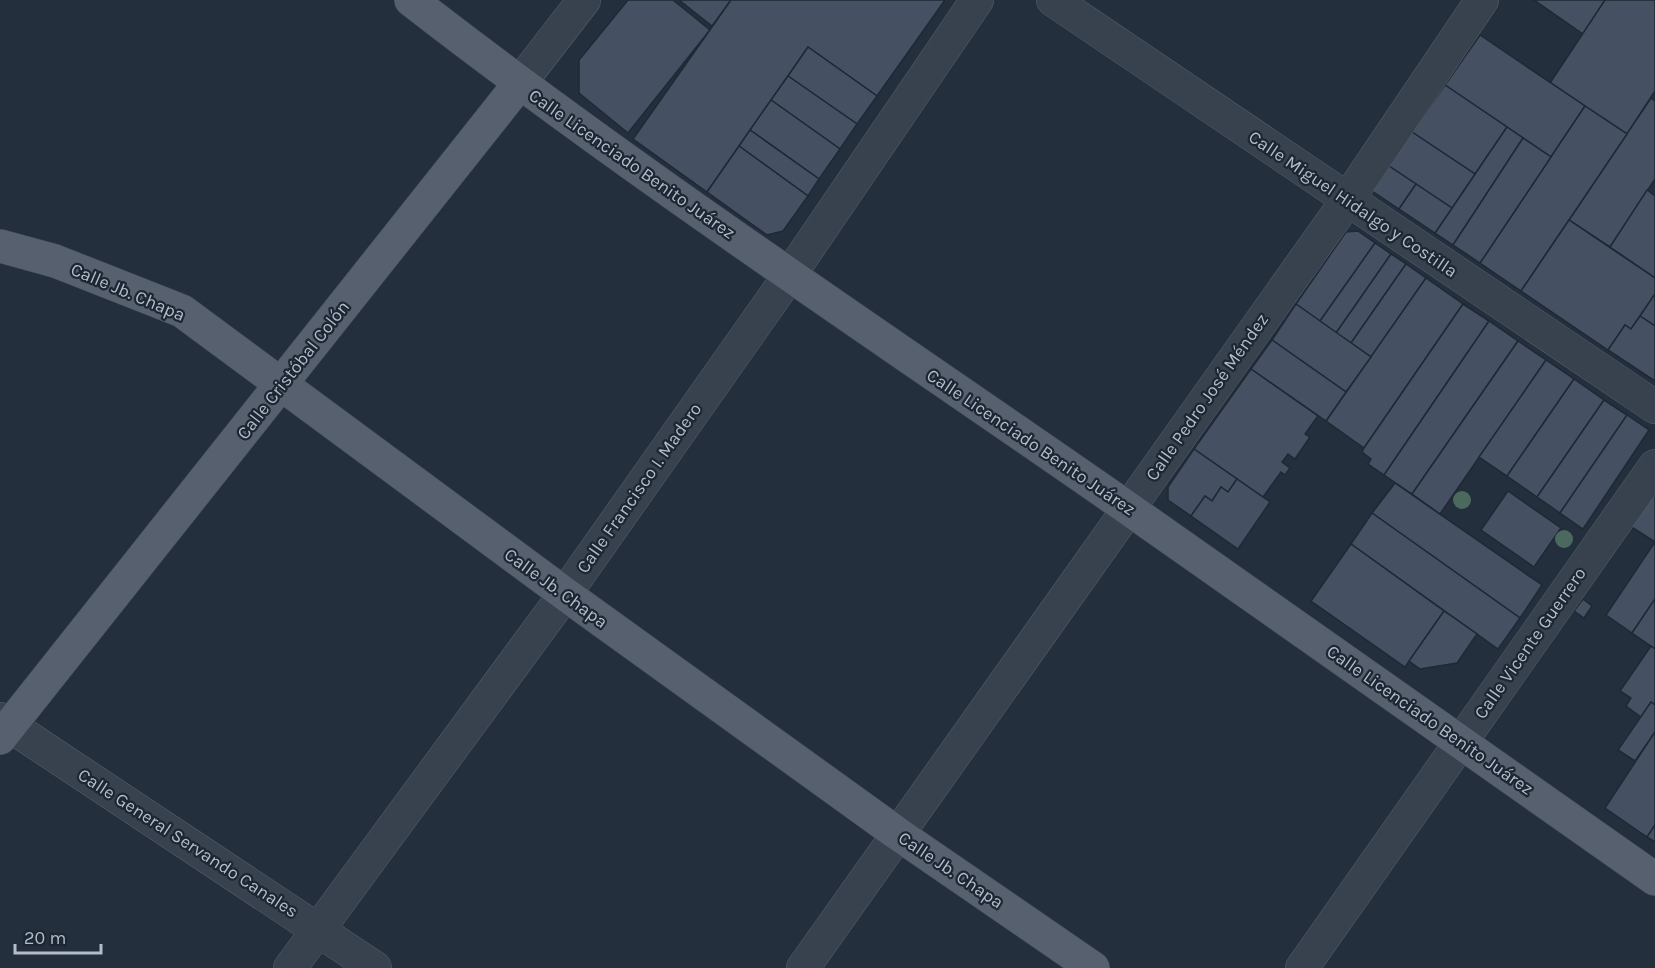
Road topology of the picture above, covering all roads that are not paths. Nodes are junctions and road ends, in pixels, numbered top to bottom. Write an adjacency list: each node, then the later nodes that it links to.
1 (411, 0): 6 (main road, Calle Licenciado Benito Juárez)
2 (584, 0): 6 (street, Calle Cristóbal Colón)
3 (977, 0): 9 (street, Calle Francisco I. Madero)
4 (1053, 0): 7 (street, Calle Miguel Hidalgo y Costilla)
5 (1482, 0): 7 (street, Calle Pedro José Méndez)
6 (519, 84): 9 (main road, Calle Licenciado Benito Juárez); 10 (main road, Calle Cristóbal Colón)
7 (1346, 200): 11 (street, Calle Miguel Hidalgo y Costilla); 13 (street, Calle Pedro José Méndez)
8 (0, 246): 10 (main road, Calle Jb. Chapa)
9 (789, 276): 13 (main road, Calle Licenciado Benito Juárez); 14 (street, Calle Francisco I. Madero)
10 (280, 386): 14 (main road, Calle Jb. Chapa); 15 (main road, Calle Cristóbal Colón)
11 (1655, 407)
12 (1655, 466): 16 (street, Calle Vicente Guerrero)
13 (1129, 508): 16 (main road, Calle Licenciado Benito Juárez); 17 (street, Calle Pedro José Méndez)
14 (565, 594): 17 (main road, Calle Jb. Chapa); 19 (street, Calle Francisco I. Madero)
15 (3, 727): 19 (street, Calle General Servando Canales)
16 (1461, 742): 18 (main road, Calle Licenciado Benito Juárez); 24 (street, Calle Vicente Guerrero)
17 (898, 834): 22 (street, Calle Pedro José Méndez); 23 (main road, Calle Jb. Chapa)
18 (1655, 879)
19 (318, 928): 20 (street, Calle Francisco I. Madero); 21 (street, Calle General Servando Canales)
20 (290, 968)
21 (375, 968)
22 (803, 968)
23 (1093, 968)
24 (1302, 968)

